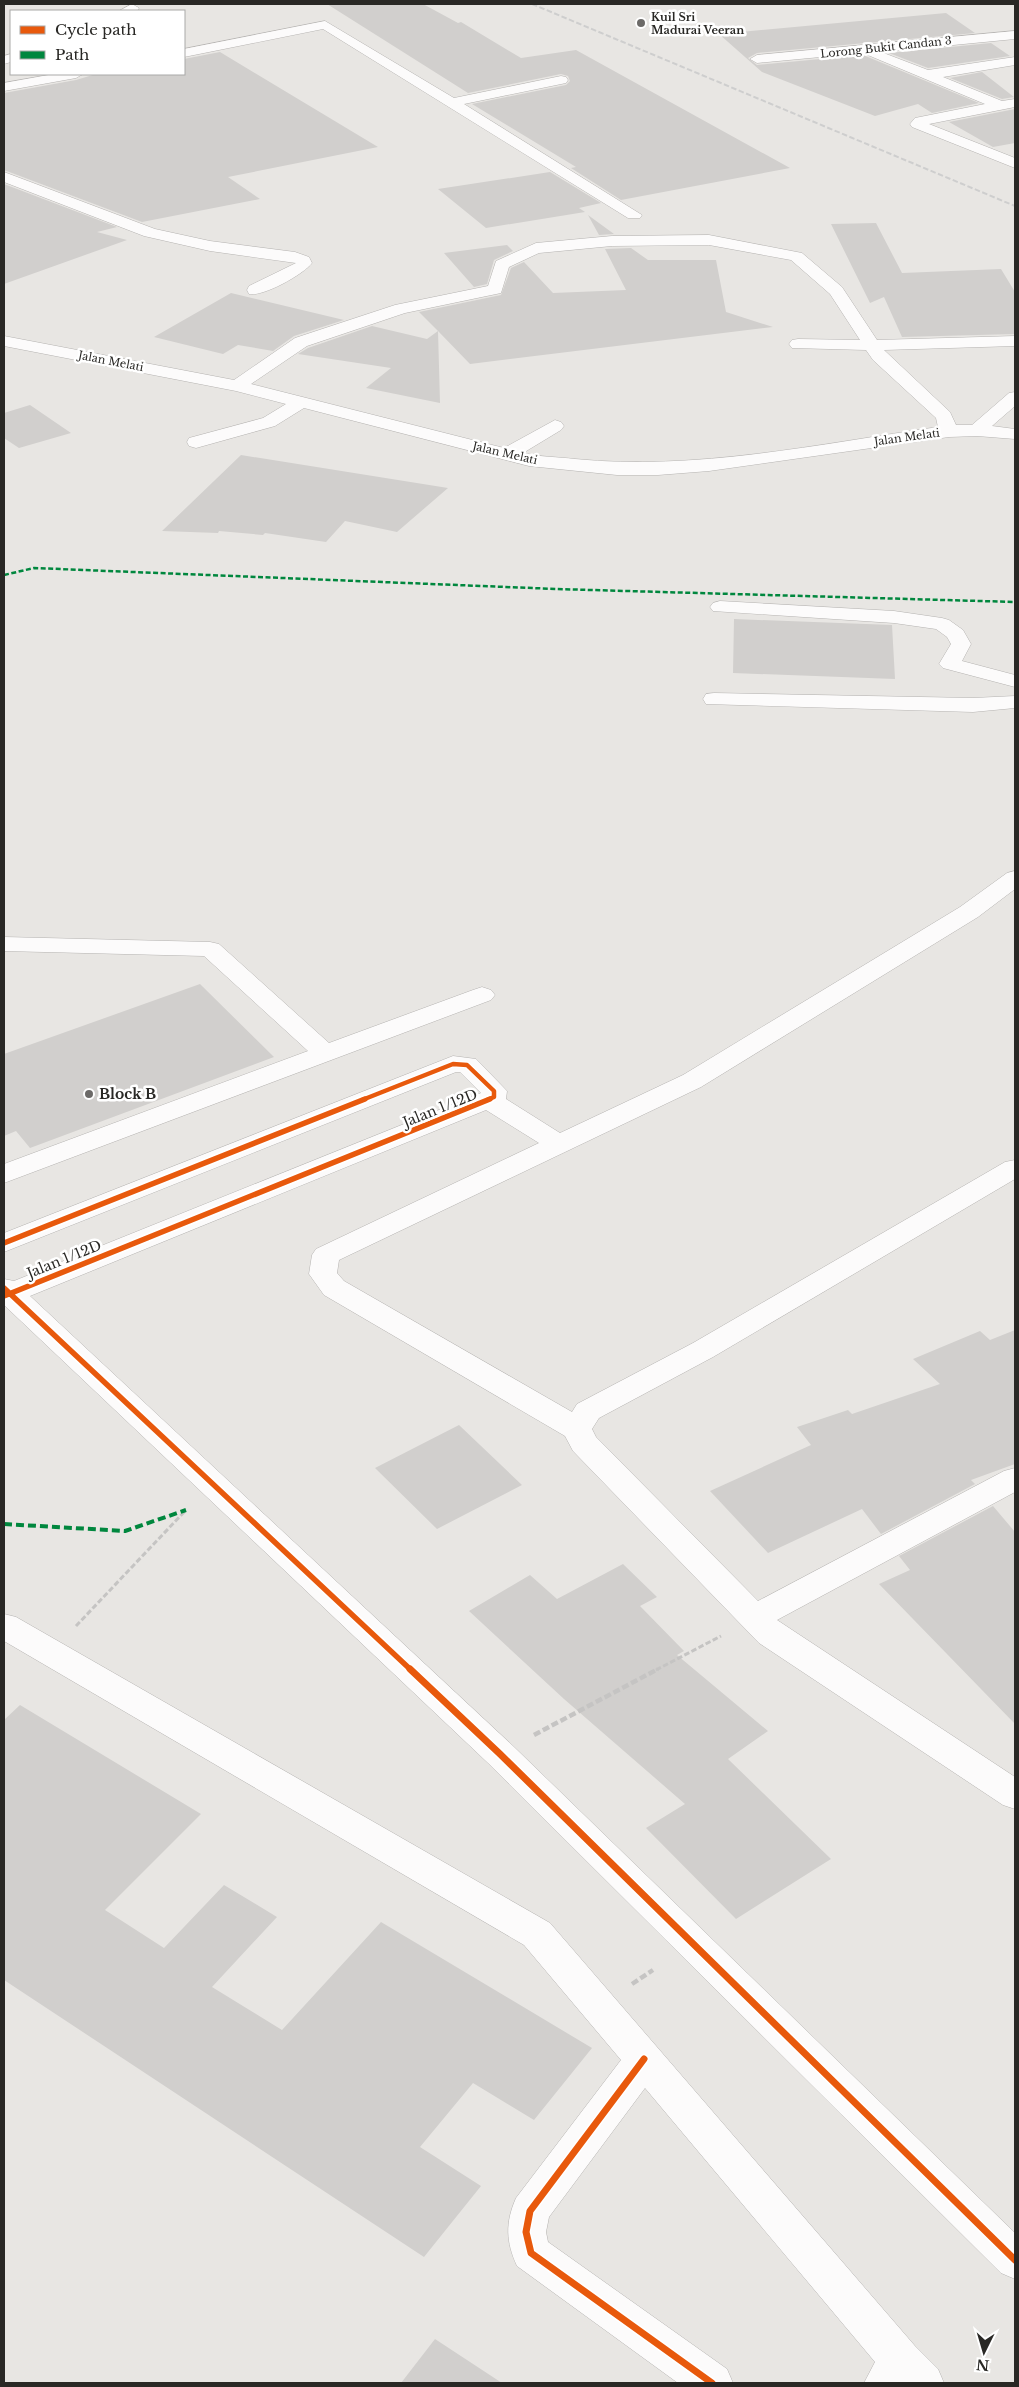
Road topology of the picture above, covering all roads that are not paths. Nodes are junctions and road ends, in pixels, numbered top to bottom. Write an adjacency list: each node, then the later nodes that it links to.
1 (1015, 34): 2 (street, Lorong Bukit Candan 3)
2 (864, 50): 4 (street, Lorong Bukit Candan 3); 7 (street)
3 (185, 53): 10 (street)
4 (757, 59)
5 (1015, 61): 7 (street)
6 (70, 75): 9 (street)
7 (926, 75): 11 (street)
8 (561, 80): 10 (street)
9 (4, 87)
10 (450, 103): 16 (street)
11 (1009, 105): 13 (street)
12 (1015, 145): 13 (street)
13 (982, 150): 14 (street)
14 (1015, 164)
15 (4, 177): 17 (street)
16 (634, 216)
17 (255, 290)
18 (4, 341): 22 (street, Jalan Melati)
19 (1015, 341): 21 (street)
20 (798, 344): 21 (street)
21 (872, 346): 22 (street); 27 (street)
22 (237, 386): 24 (street, Jalan Melati)
23 (1015, 397): 26 (street)
24 (302, 402): 29 (street); 30 (street, Jalan Melati)
25 (555, 426): 30 (street)
26 (977, 430): 27 (street, Jalan Melati); 28 (street, Jalan Melati)
27 (949, 431): 30 (street, Jalan Melati)
28 (1015, 434)
29 (196, 442)
30 (507, 454)
31 (720, 607): 32 (street)
32 (1015, 680)
33 (714, 699): 34 (street)
34 (1015, 702)
35 (1015, 878): 40 (street)
36 (4, 944): 38 (street)
37 (482, 995): 38 (street)
38 (325, 1053): 42 (street)
39 (488, 1100): 40 (street); 43 (street, Jalan 1/12D); 44 (street, Jalan 1/12D)
40 (559, 1144): 45 (street)
41 (1015, 1168): 45 (street)
42 (4, 1174)
43 (4, 1243)
44 (6, 1292): 51 (street)
45 (577, 1429): 47 (street)
46 (1015, 1479): 47 (street)
47 (754, 1618): 49 (street)
48 (4, 1626): 50 (street)
49 (1015, 1795)
50 (644, 2058): 52 (street); 53 (street)
51 (1015, 2260)
52 (902, 2376)
53 (712, 2383)

